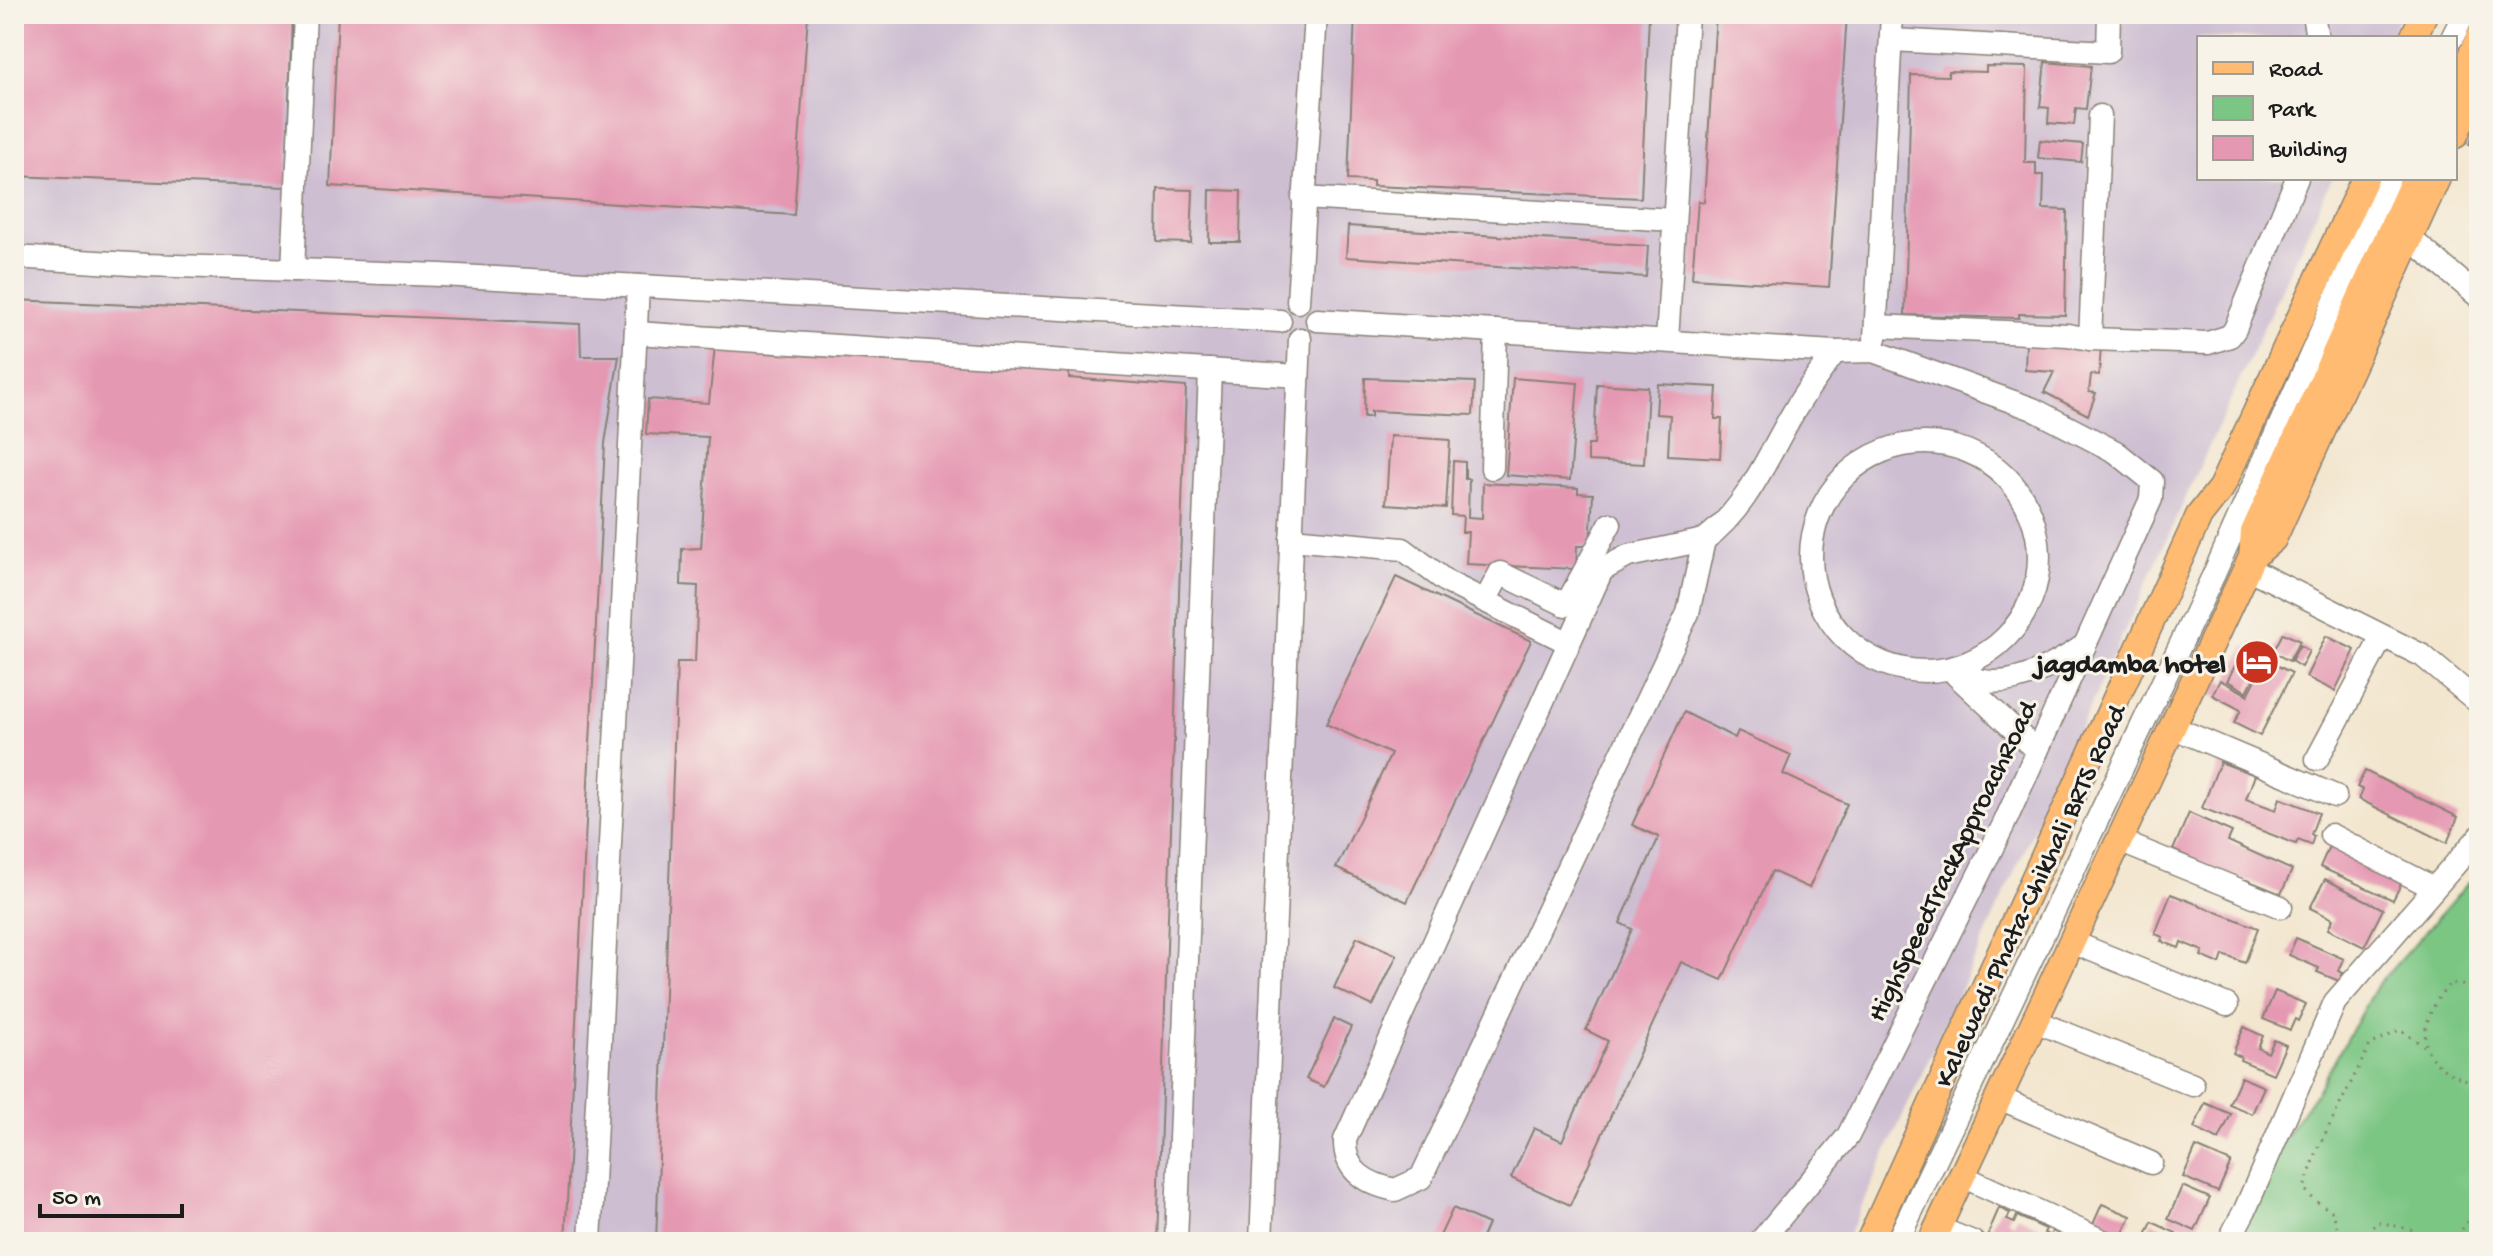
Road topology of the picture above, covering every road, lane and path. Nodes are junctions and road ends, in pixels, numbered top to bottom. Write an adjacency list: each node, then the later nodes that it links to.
1 (305, 14): 30 (street)
2 (1316, 14): 26 (street)
3 (1687, 14): 27 (street)
4 (1892, 14): 15 (street)
5 (2109, 14): 15 (street)
6 (2313, 14): 10 (street)
7 (2424, 14): 11 (main road)
8 (2441, 14): 12 (main road)
9 (2464, 14): 13 (street)
10 (2317, 36)
11 (2414, 36)
12 (2431, 36)
13 (2453, 36)
14 (2479, 38): 17 (main road)
15 (1892, 40): 36 (street)
16 (2479, 78): 19 (main road)
17 (2457, 87)
18 (2100, 116): 40 (street)
19 (2457, 130)
20 (2296, 180): 40 (street)
21 (2346, 180): 47 (main road)
22 (2364, 180): 47 (main road)
23 (2388, 180): 84 (street, Kalewadi Phata-Chikhali BRTS Road)
24 (2414, 180): 51 (main road)
25 (2436, 180): 28 (main road)
26 (1303, 198): 27 (street); 33 (street)
27 (1674, 220): 41 (street)
28 (2411, 239): 32 (street); 51 (main road)
29 (14, 257): 30 (street)
30 (293, 270): 31 (street)
31 (638, 286): 35 (street); 38 (street)
32 (2479, 297)
33 (1298, 302): 34 (street); 35 (street)
34 (1317, 320): 37 (street); 39 (street)
35 (1280, 321): 39 (street)
36 (1877, 326): 40 (street); 42 (street)
37 (1496, 331): 41 (street); 46 (street)
38 (636, 333): 44 (street); 79 (street)
39 (1300, 339): 45 (street)
40 (2090, 339)
41 (1667, 341): 43 (street)
42 (1873, 351): 43 (street); 55 (street, HighSpeedTrackApproachRoad)
43 (1835, 352): 50 (street)
44 (1210, 370): 45 (street); 80 (street)
45 (1298, 376): 49 (street)
46 (1492, 468)
47 (2199, 516): 83 (main road)
48 (1610, 524): 52 (street)
49 (1291, 539): 52 (street); 81 (street)
50 (1704, 540): 54 (street); 54 (street)
51 (2251, 552): 53 (street); 58 (main road)
52 (1485, 601): 54 (street)
53 (2382, 637): 57 (street); 60 (street)
54 (1569, 643)
55 (2086, 644): 56 (street); 59 (street, HighSpeedTrackApproachRoad)
56 (1949, 669): 56 (street); 59 (street)
57 (2479, 703)
58 (2172, 727): 61 (street); 64 (main road)
59 (2037, 751): 82 (street, HighSpeedTrackApproachRoad)
60 (2317, 759)
61 (2335, 796)
62 (2331, 835): 65 (street)
63 (2479, 837): 65 (street)
64 (2119, 841): 66 (street); 67 (main road)
65 (2434, 888): 87 (street)
66 (2281, 907)
67 (2072, 942): 69 (street); 70 (main road)
68 (2479, 988): 71 (path)
69 (2227, 1005)
70 (2035, 1021): 73 (street); 74 (main road)
71 (2424, 1046): 72 (path); 88 (path)
72 (2479, 1083)
73 (2193, 1085)
74 (1999, 1098): 75 (street); 76 (main road)
75 (2151, 1163)
76 (1962, 1176): 78 (main road); 86 (street)
77 (2479, 1223): 91 (path)
78 (1935, 1235): 85 (street)
79 (590, 1242)
80 (1176, 1242)
81 (1261, 1242)
82 (1760, 1242)
83 (1869, 1242)
84 (1897, 1242)
85 (1973, 1242)
86 (2105, 1242)
87 (2228, 1242)
88 (2332, 1242)
89 (2354, 1242): 90 (path)
90 (2414, 1242)
91 (2452, 1242)

